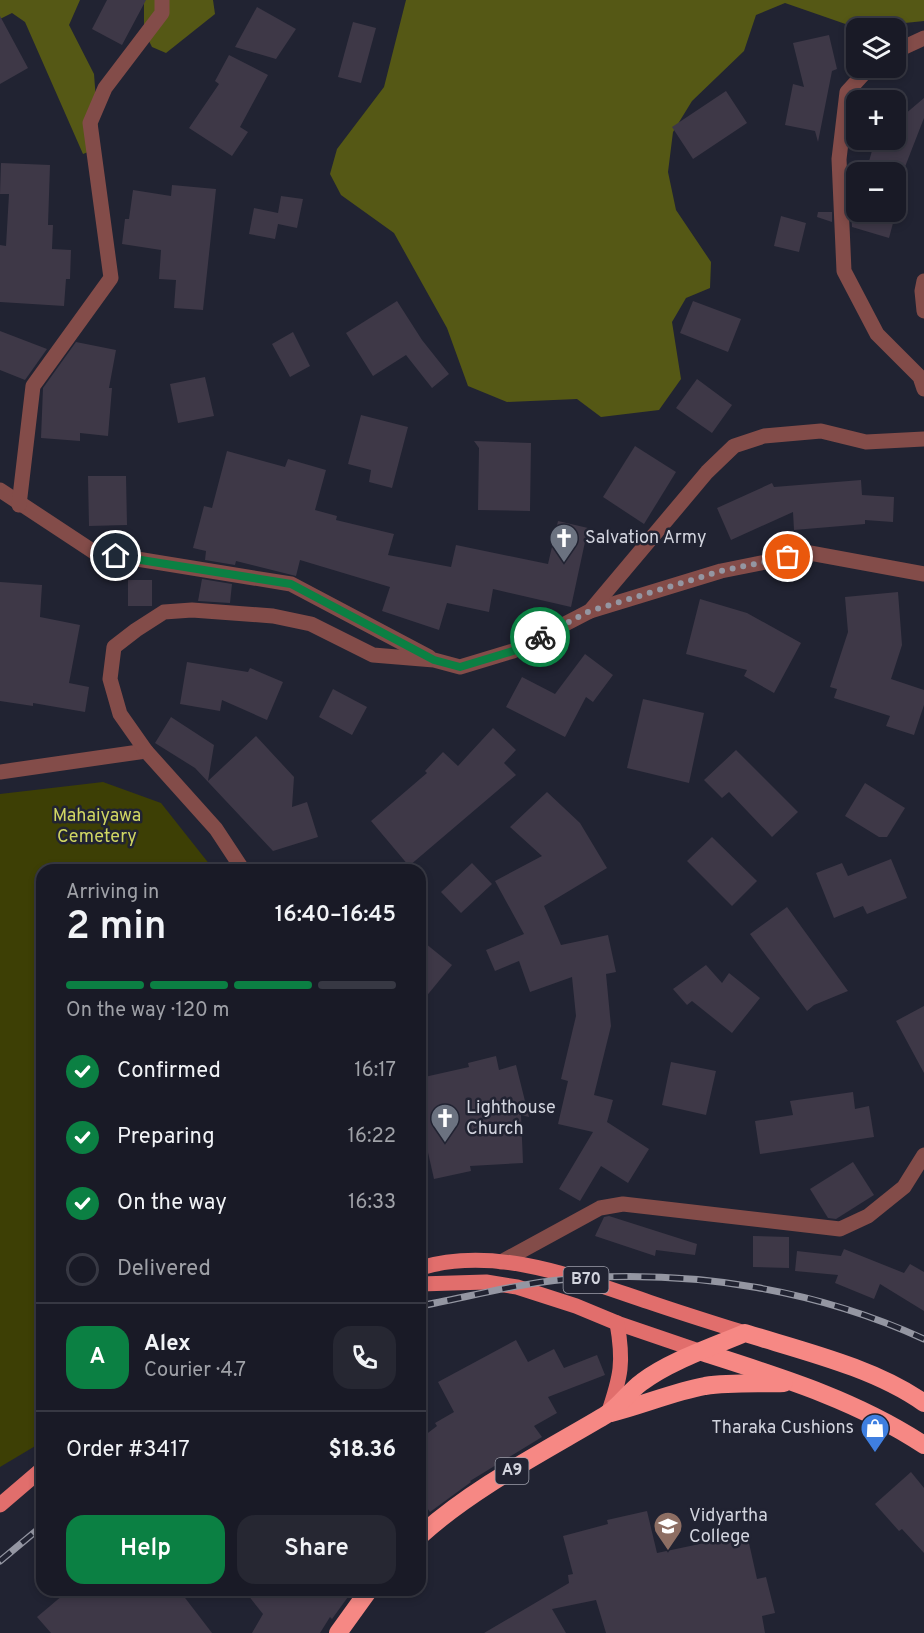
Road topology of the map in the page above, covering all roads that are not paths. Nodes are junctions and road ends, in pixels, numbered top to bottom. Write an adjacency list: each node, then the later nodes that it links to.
1 (162, 0): 10 (street)
2 (924, 38): 3 (street)
3 (906, 46)
4 (860, 78): 7 (street)
5 (924, 281): 6 (street)
6 (924, 311)
7 (924, 389)
8 (924, 438): 12 (street)
9 (0, 490): 10 (street)
10 (19, 505): 13 (street)
11 (924, 574): 12 (street)
12 (590, 611): 13 (street)
13 (434, 660): 14 (street)
14 (146, 751): 15 (street); 16 (street)
15 (0, 772)
16 (239, 864)
17 (924, 1155): 18 (street)
18 (501, 1262): 19 (main road, B70); 22 (main road, B70)
19 (426, 1266)
20 (426, 1284): 21 (main road, B70)
21 (617, 1323): 23 (main road, B70); 26 (main road)
22 (745, 1333): 23 (highway, A9); 25 (highway)
23 (702, 1352): 24 (highway); 26 (highway, A9)
24 (797, 1382): 26 (highway, A9); 27 (highway, A9)
25 (924, 1403)
26 (608, 1414): 30 (highway, A9)
27 (924, 1445)
28 (36, 1474): 29 (main road)
29 (0, 1504)
30 (426, 1531)
31 (365, 1596): 32 (highway)
32 (338, 1633)

